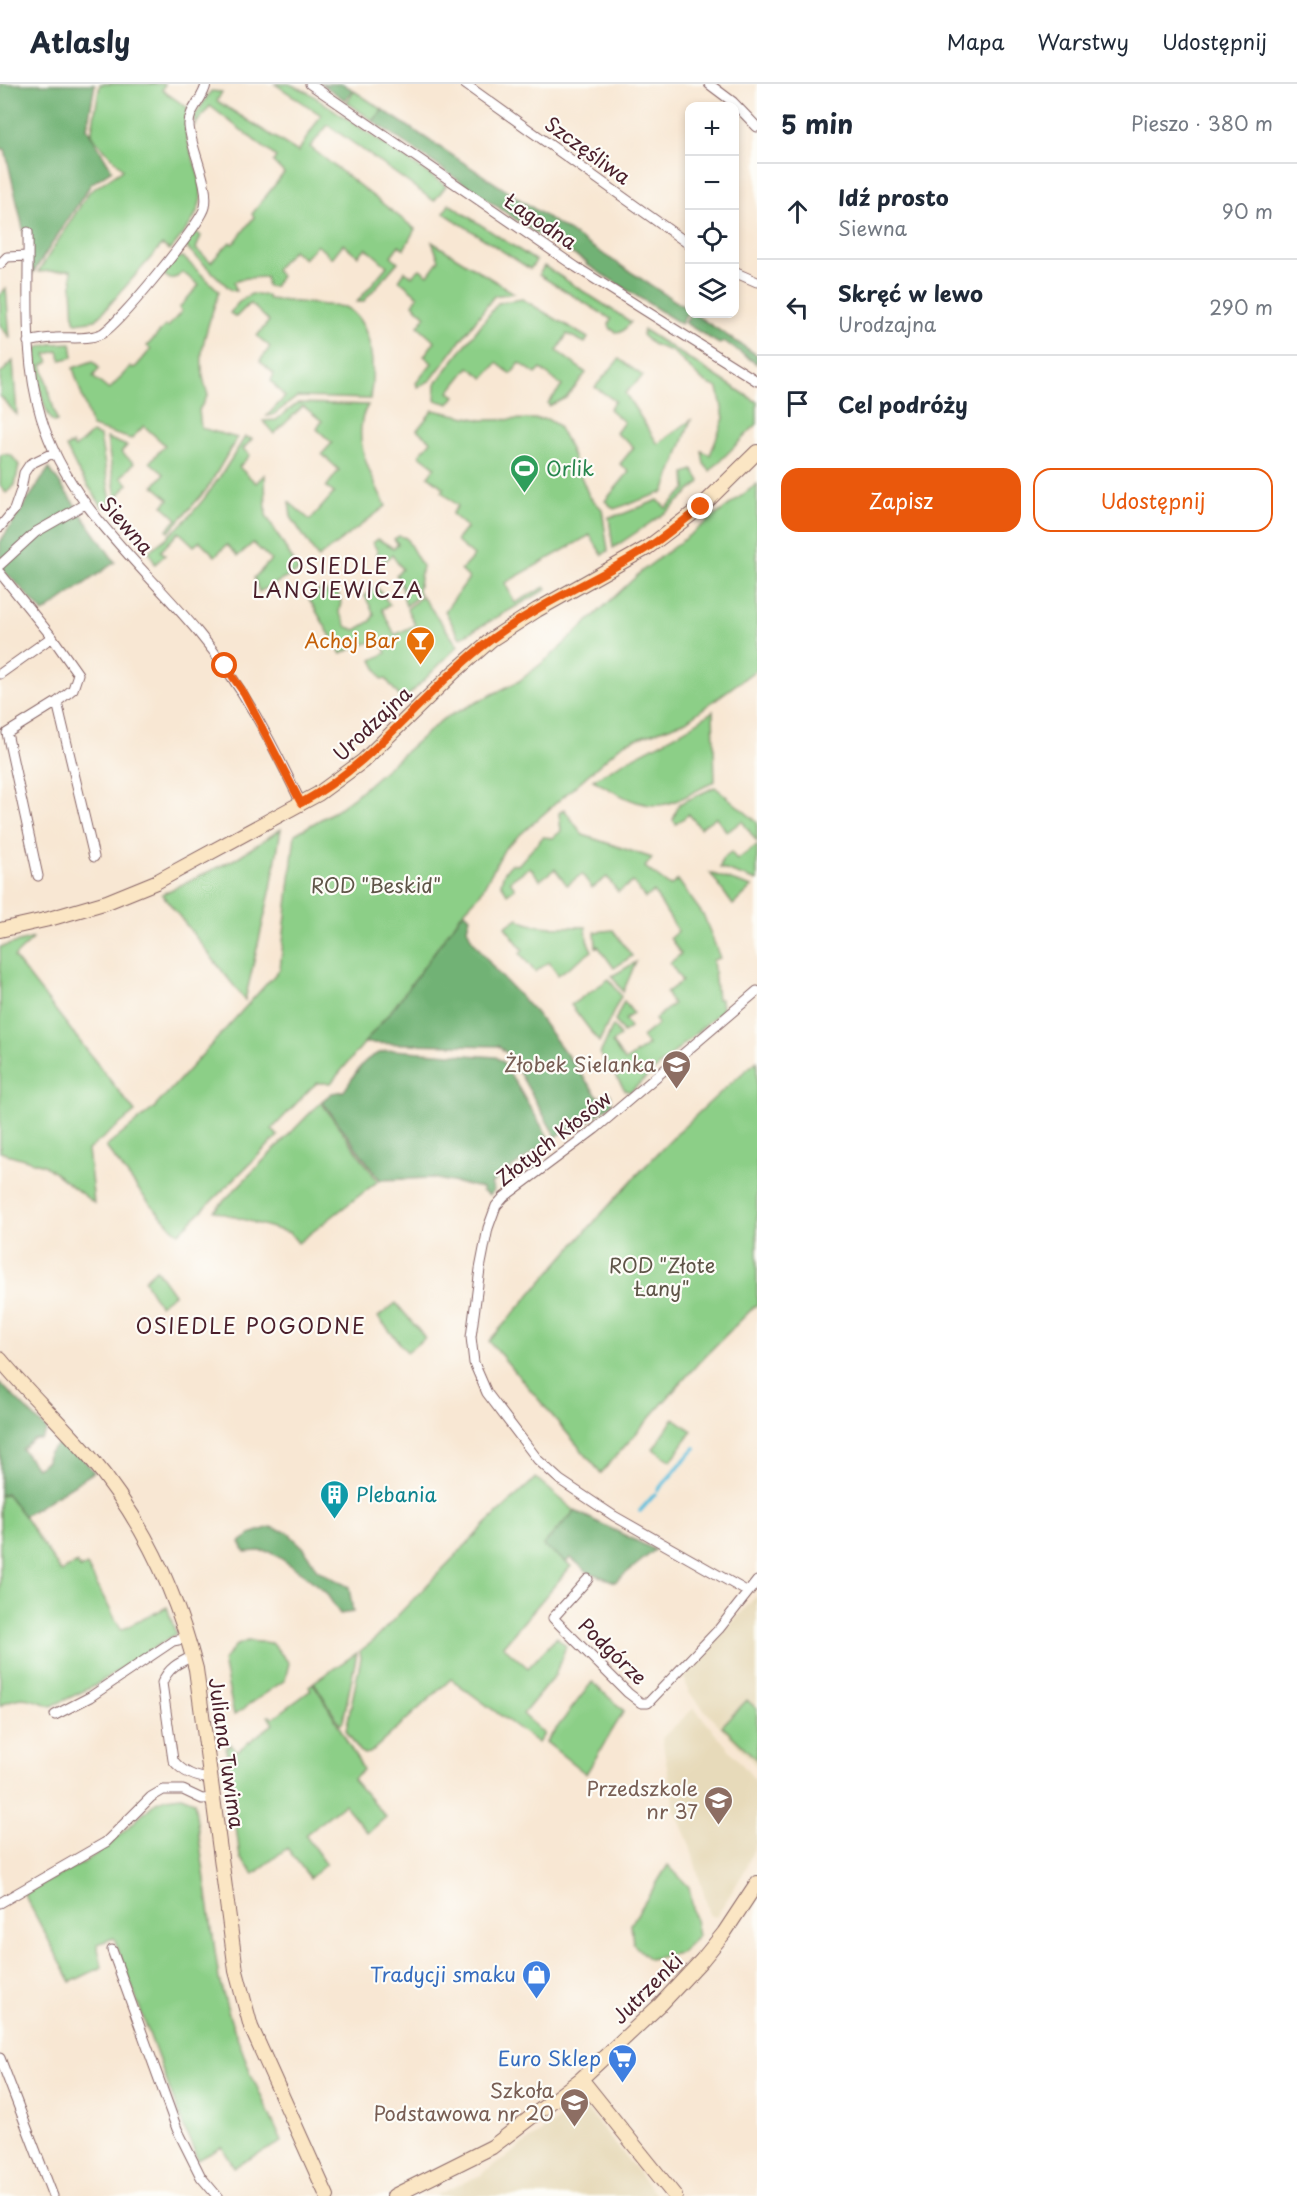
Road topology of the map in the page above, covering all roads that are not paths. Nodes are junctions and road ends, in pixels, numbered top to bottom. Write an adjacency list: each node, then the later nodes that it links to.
1 (206, 84): 12 (street)
2 (310, 84): 13 (street, Łagodna)
3 (465, 84): 7 (street, Szczęśliwa)
4 (709, 84): 5 (street)
5 (757, 127)
6 (28, 232): 8 (street, Siewna)
7 (685, 241)
8 (28, 255): 9 (street); 12 (street, Siewna)
9 (0, 264)
10 (739, 274): 11 (street)
11 (757, 282)
12 (28, 342): 14 (street, Siewna)
13 (757, 381)
14 (55, 452): 16 (street, Siewna); 17 (street)
15 (757, 452): 23 (street, Urodzajna)
16 (85, 504): 18 (street); 23 (street, Siewna)
17 (0, 527)
18 (0, 565)
19 (0, 573): 20 (street)
20 (52, 637): 21 (street); 22 (street)
21 (0, 674)
22 (57, 702): 24 (street); 25 (street)
23 (301, 803): 26 (street, Urodzajna)
24 (94, 858)
25 (38, 876)
26 (0, 930)
27 (757, 991): 31 (street, Złotych Kłosów)
28 (0, 1359): 32 (street, Juliana Tuwima)
29 (588, 1579): 31 (street, Podgórze)
30 (757, 1581): 31 (street, Podgórze)
31 (748, 1592)
32 (188, 1638): 33 (street, Juliana Tuwima); 34 (street)
33 (193, 1656): 35 (street, Juliana Tuwima); 35 (street)
34 (55, 1715)
35 (212, 1779): 36 (street, Juliana Tuwima)
36 (214, 1798): 38 (street); 44 (street, Juliana Tuwima)
37 (757, 1883): 41 (street, Jutrzenki)
38 (0, 1903)
39 (112, 1950): 43 (street)
40 (0, 2058): 42 (street)
41 (581, 2079): 45 (street, Jutrzenki); 46 (street)
42 (52, 2196)
43 (218, 2196)
44 (327, 2196)
45 (394, 2196)
46 (675, 2196)

